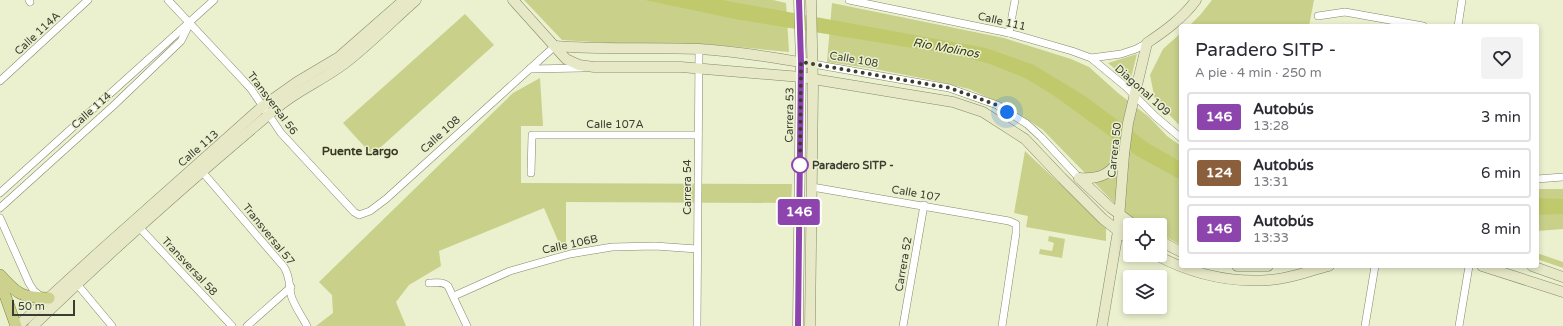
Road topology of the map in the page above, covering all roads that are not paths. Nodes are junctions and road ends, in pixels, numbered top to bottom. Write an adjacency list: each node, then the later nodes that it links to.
1 (88, 0): 30 (street, Calle 114A)
2 (168, 0): 14 (street, Transversal 56)
3 (214, 0): 14 (street, Calle 114)
4 (404, 0): 22 (street, Calle 113)
5 (416, 0): 22 (street, Calle 113)
6 (513, 0): 19 (street)
7 (849, 0): 17 (street, Calle 111)
8 (1015, 0): 17 (street)
9 (1196, 0): 18 (street)
10 (1462, 0): 16 (street)
11 (799, 2): 23 (street, Carrera 53)
12 (811, 4): 24 (street)
13 (1318, 16): 15 (street)
14 (190, 23): 32 (street, Transversal 56); 42 (street, Calle 114); 44 (street, Calle 114)
15 (1412, 24)
16 (1458, 24)
17 (1009, 33): 21 (street, Calle 111)
18 (1147, 43): 21 (street, Calle 111); 31 (street, Carrera 50)
19 (555, 46): 20 (street, Calle 108); 25 (street); 27 (street, Calle 108)
20 (699, 49): 23 (street, Calle 108); 26 (street, Carrera 54)
21 (1091, 58): 31 (street, Diagonal 109)
22 (342, 60): 32 (street, Calle 113)
23 (801, 62): 24 (street, Calle 108); 28 (street, Carrera 53)
24 (813, 64): 29 (street); 39 (street, Calle 108)
25 (594, 67): 26 (street); 27 (street)
26 (699, 68): 28 (street); 33 (street, Carrera 54)
27 (530, 69): 45 (street, Calle 108)
28 (801, 77): 29 (street); 80 (street, Carrera 53)
29 (813, 79): 41 (street); 50 (street)
30 (0, 81)
31 (1135, 95): 34 (street, Diagonal 109); 35 (street, Carrera 50)
32 (266, 110): 36 (street, Calle 113); 45 (street, Transversal 56)
33 (698, 135): 37 (street, Calle 107A); 53 (street, Carrera 54)
34 (1179, 136)
35 (1124, 151): 39 (street); 46 (street, Carrera 50)
36 (199, 168): 49 (street, Calle 113); 68 (street, Transversal 57)
37 (531, 173)
38 (1563, 177): 40 (street)
39 (1079, 178): 46 (street, Calle 108)
40 (1539, 179)
41 (812, 187): 43 (street, Calle 107); 81 (street)
42 (0, 193)
43 (924, 205): 82 (street, Carrera 52); 83 (street, Calle 107)
44 (0, 208)
45 (363, 215)
46 (1119, 215): 48 (street, Calle 108); 50 (street, Carrera 50)
47 (0, 218): 71 (street)
48 (1124, 218)
49 (136, 224): 67 (street, Calle 113); 71 (street, Calle 113); 75 (street, Transversal 58)
50 (1118, 231): 51 (street); 84 (street, Carrera 50)
51 (1123, 235)
52 (1167, 245): 54 (street)
53 (697, 249): 70 (street, Calle 106B); 79 (street, Carrera 54)
54 (1179, 251)
55 (1167, 260): 56 (street)
56 (1179, 266)
57 (1184, 268): 58 (street)
58 (1322, 268)
59 (1375, 268): 85 (street)
60 (1469, 268): 86 (street)
61 (1488, 268): 69 (street)
62 (1537, 268): 64 (street)
63 (0, 275): 71 (main road)
64 (1563, 278)
65 (0, 281): 72 (main road)
66 (430, 283): 70 (street)
67 (77, 284): 73 (street, Calle 113); 74 (street)
68 (291, 287): 76 (street); 77 (street, Transversal 57)
69 (1563, 292)
70 (454, 296): 78 (street)
71 (46, 298): 72 (street, Calle 113)
72 (17, 326)
73 (33, 326)
74 (112, 326)
75 (232, 326)
76 (247, 326)
77 (307, 326)
78 (467, 326)
79 (697, 326)
80 (798, 326)
81 (810, 326)
82 (902, 326)
83 (1002, 326)
84 (1102, 326)
85 (1365, 326)
86 (1459, 326)

